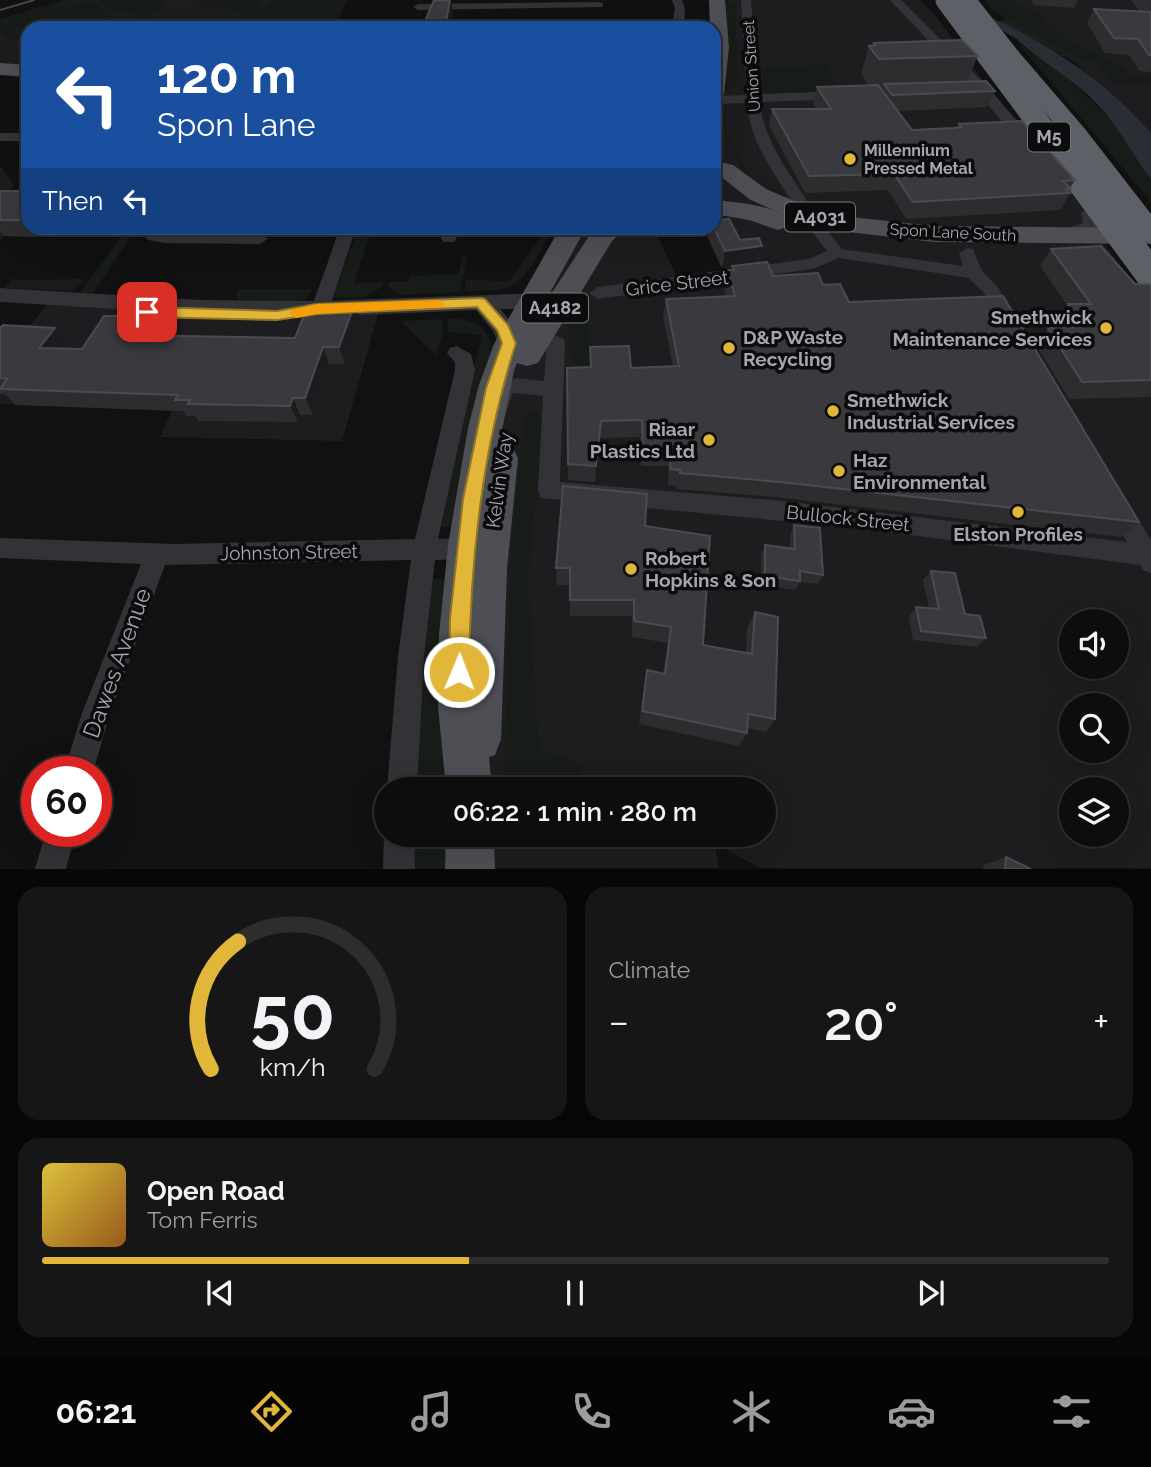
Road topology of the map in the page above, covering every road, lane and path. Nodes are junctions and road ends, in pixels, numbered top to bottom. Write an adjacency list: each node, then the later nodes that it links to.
1 (677, 0): 11 (street)
2 (701, 0): 10 (main road)
3 (717, 0): 12 (main road)
4 (746, 0): 20 (street, Union Street)
5 (895, 0): 17 (street)
6 (947, 0): 43 (highway, M5, bridge)
7 (968, 0): 39 (highway, M5)
8 (599, 5): 9 (street)
9 (417, 8)
10 (701, 19)
11 (679, 21)
12 (718, 21)
13 (0, 69): 14 (main road)
14 (21, 70)
15 (0, 78): 16 (main road)
16 (21, 79)
17 (983, 90): 18 (street); 24 (street)
18 (960, 91)
19 (861, 94): 20 (street)
20 (753, 98): 21 (street); 26 (street, Union Street)
21 (721, 100)
22 (0, 137): 23 (street)
23 (21, 137)
24 (1039, 156)
25 (721, 172): 32 (main road, Spon Lane South / A4031)
26 (788, 182): 27 (street); 29 (street, Union Street)
27 (769, 184)
28 (1068, 189): 31 (street)
29 (801, 204)
30 (721, 208): 41 (main road, Spon Lane South / A4031)
31 (1088, 213): 33 (street); 39 (street)
32 (928, 234): 33 (main road, Spon Lane South / A4031); 42 (main road)
33 (1063, 234): 39 (main road, Spon Lane South / A4031)
34 (152, 235): 40 (street)
35 (345, 235): 49 (street)
36 (569, 235): 46 (main road, Kelvin Way / A4182)
37 (604, 235): 46 (street)
38 (606, 235): 54 (main road, Kelvin Way / A4182)
39 (1137, 236): 42 (main road, Spon Lane South / A4031)
40 (260, 239)
41 (829, 243): 42 (main road, Spon Lane South / A4031); 44 (street, Grice Street)
42 (970, 263): 52 (street)
43 (1151, 275)
44 (598, 293)
45 (0, 295): 49 (street)
46 (532, 300): 47 (street); 50 (main road, Kelvin Way / A4182)
47 (481, 302): 49 (street); 50 (street)
48 (0, 304): 49 (street)
49 (319, 309)
50 (509, 343): 55 (main road, Kelvin Way / A4182)
51 (556, 343): 54 (street)
52 (1023, 344)
53 (457, 353): 58 (street)
54 (534, 387): 55 (main road, Kelvin Way / A4182); 61 (street, Bullock Street)
55 (492, 447): 59 (main road, Kelvin Way / A4182); 63 (main road, Kelvin Way / A4182)
56 (1109, 489): 61 (street)
57 (0, 548): 60 (street, Johnston Street)
58 (424, 550): 59 (street, Johnston Street); 60 (street, Johnston Street); 64 (street)
59 (467, 550): 63 (main road, Kelvin Way / A4182)
60 (157, 554): 62 (street, Dawes Avenue)
61 (1149, 559)
62 (83, 756)
63 (469, 775)
64 (403, 777)
65 (56, 847): 68 (street)
66 (399, 847): 69 (street)
67 (470, 847): 70 (main road)
68 (50, 869)
69 (399, 869)
70 (470, 869)

